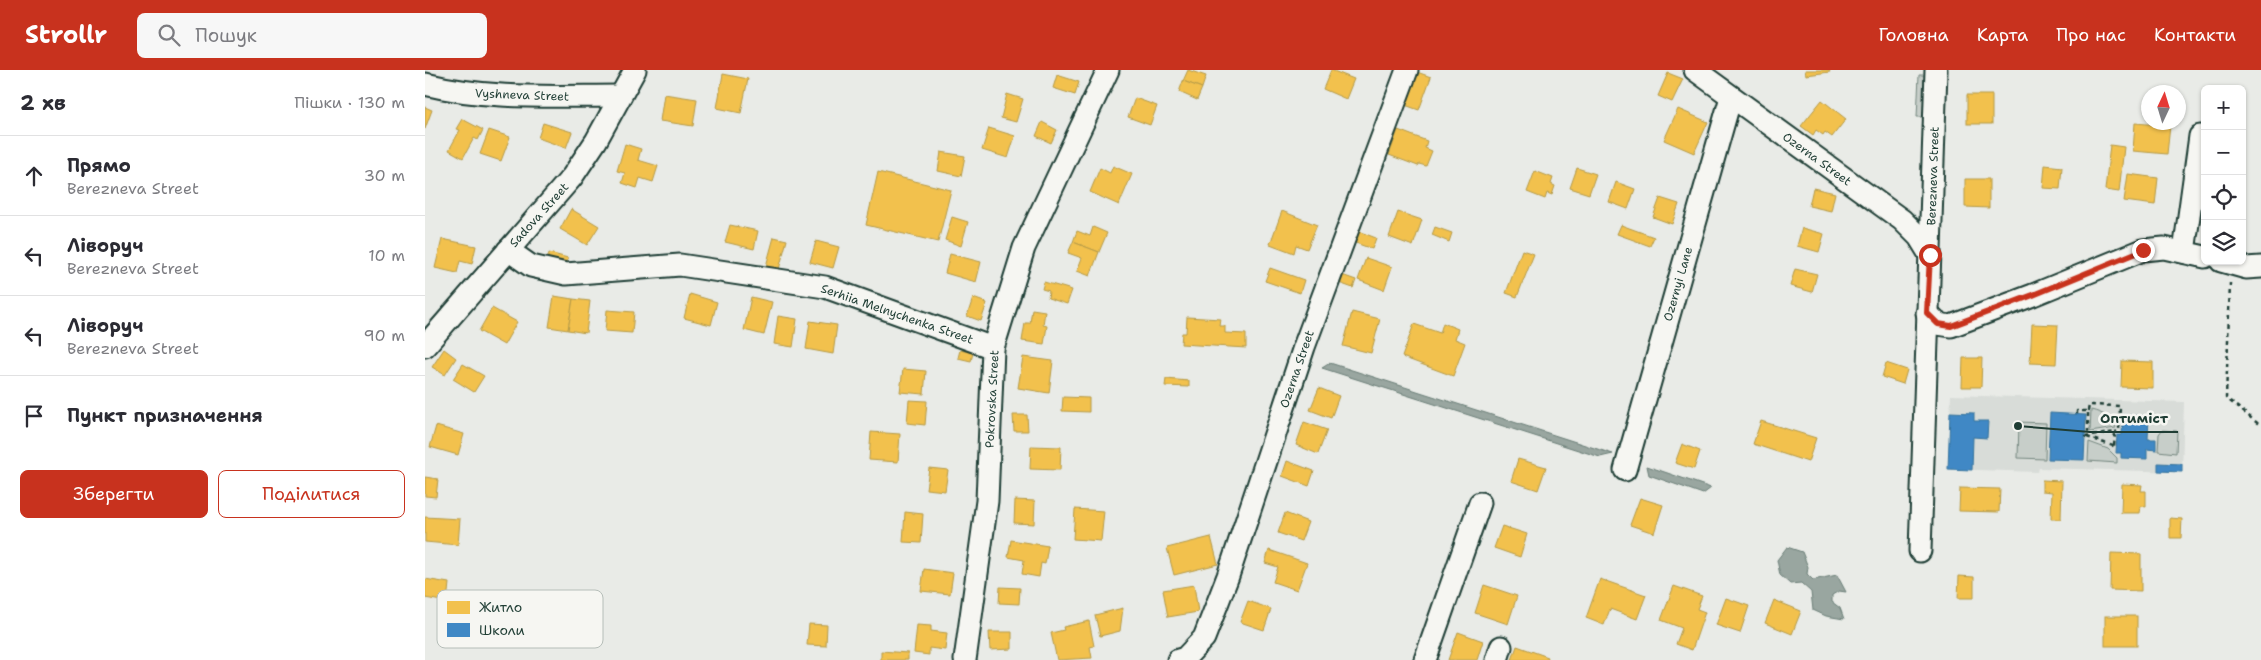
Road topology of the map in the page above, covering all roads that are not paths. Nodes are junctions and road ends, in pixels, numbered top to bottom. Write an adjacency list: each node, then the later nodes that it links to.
1 (635, 70): 7 (street, Sadova Street)
2 (1108, 70): 18 (street, Pokrovska Street)
3 (1407, 70): 23 (street, Ozerna Street)
4 (1695, 70): 8 (street, Ozerna Street)
5 (1936, 70): 12 (street, Berezneva Street)
6 (425, 84): 7 (street, Vyshneva Street)
7 (619, 96): 10 (street, Sadova Street)
8 (1731, 97): 12 (street, Ozerna Street); 19 (street, Ozernyi Lane)
9 (2200, 136): 11 (street)
10 (508, 250): 17 (street, Sadova Street); 18 (street, Serhiia Melnychenka Street)
11 (2183, 252): 13 (street); 16 (street)
12 (1930, 255): 16 (street, Berezneva Street)
13 (2201, 256)
14 (2236, 265): 15 (street)
15 (2261, 267)
16 (1927, 313): 21 (street, Berezneva Street)
17 (425, 346)
18 (993, 348): 22 (street, Pokrovska Street)
19 (1625, 470)
20 (1480, 503): 24 (street)
21 (1920, 551)
22 (965, 660)
23 (1178, 660)
24 (1425, 660)

